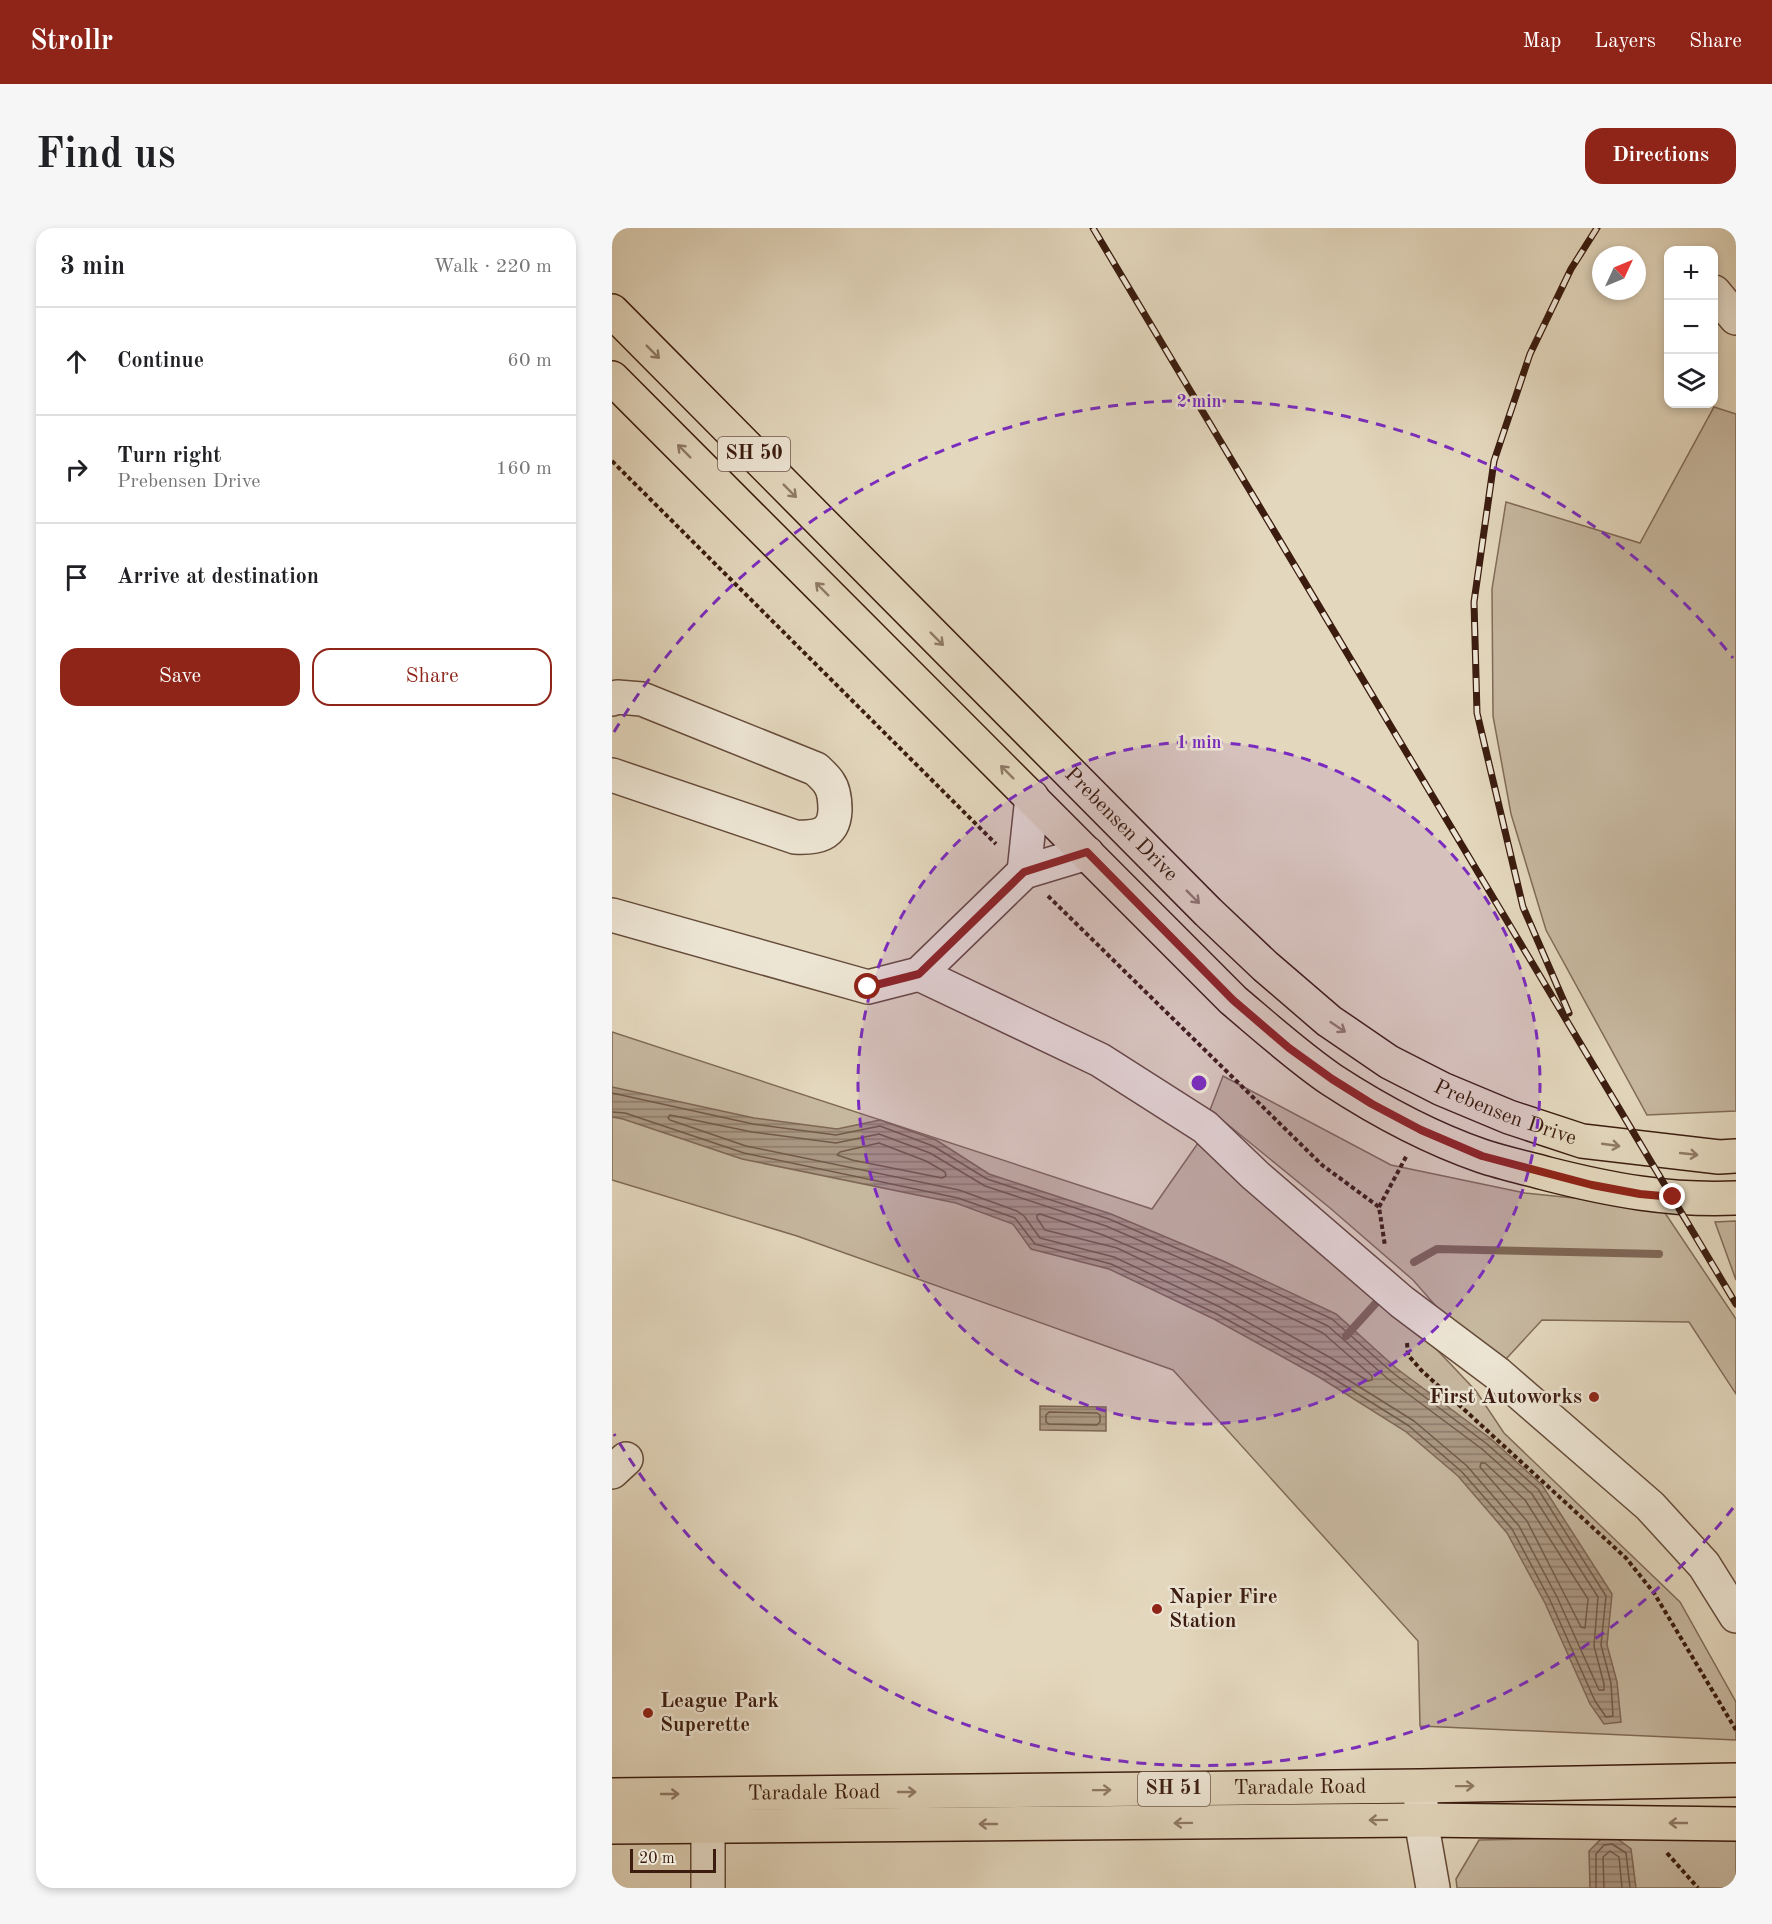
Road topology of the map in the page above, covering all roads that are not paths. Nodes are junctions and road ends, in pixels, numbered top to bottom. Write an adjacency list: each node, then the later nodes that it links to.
1 (1718, 298): 3 (street)
2 (612, 311): 12 (main road, Prebensen Drive / SH 50, one-way to 12)
3 (1736, 318)
4 (612, 378): 7 (main road, Prebensen Drive / SH 50, one-way to 4)
5 (612, 699): 6 (street)
6 (612, 775)
7 (1032, 797): 8 (main road, Prebensen Drive / SH 50); 9 (street)
8 (1087, 852): 9 (street); 13 (main road, Prebensen Drive / SH 50)
9 (1024, 872): 11 (street)
10 (612, 915): 11 (street)
11 (919, 974): 14 (street)
12 (1736, 1156)
13 (1736, 1198)
14 (1736, 1616)
15 (1736, 1780): 16 (main road, Taradale Road / SH 51, one-way to 15)
16 (1421, 1786): 18 (main road, Taradale Road / SH 51, one-way to 16); 19 (street)
17 (612, 1795): 18 (main road, Taradale Road / SH 51, one-way to 18)
18 (708, 1810): 19 (main road, Taradale Road / SH 51, one-way to 18); 21 (main road, Taradale Road / SH 51); 22 (street)
19 (1421, 1820): 20 (main road, Taradale Road / SH 51, one-way to 19); 23 (street)
20 (1736, 1824)
21 (612, 1827)
22 (708, 1888)
23 (1433, 1888)

